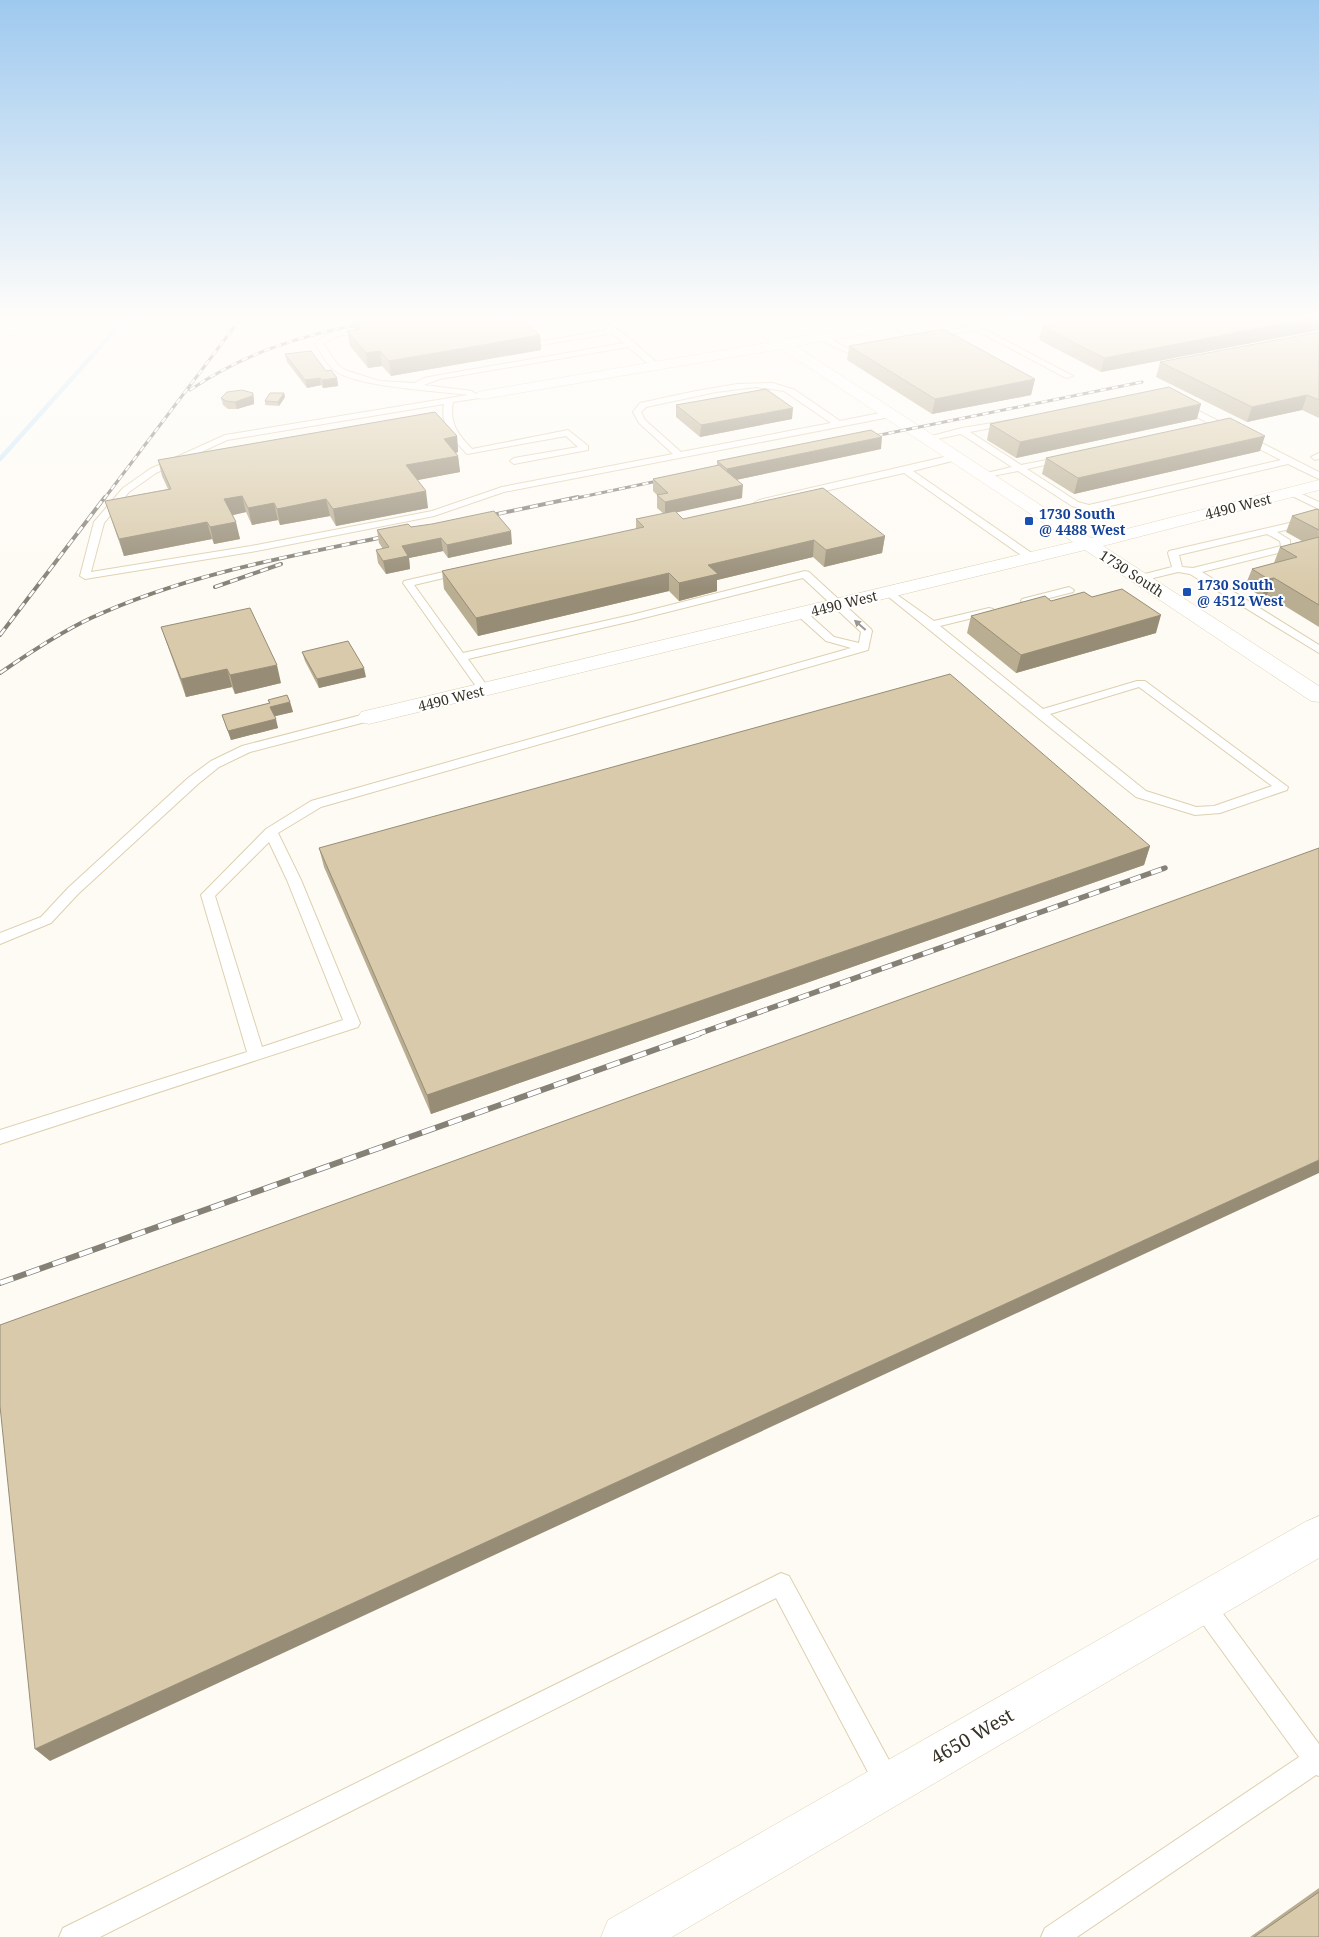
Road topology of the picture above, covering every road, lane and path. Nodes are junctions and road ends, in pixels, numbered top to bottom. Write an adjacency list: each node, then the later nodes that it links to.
1 (404, 408): 14 (lane)
2 (447, 408): 17 (lane)
3 (640, 408): 14 (lane)
4 (815, 408): 9 (lane)
5 (882, 408): 7 (street, 1730 South)
6 (1187, 408): 10 (lane)
7 (890, 414): 9 (lane); 13 (street, 1730 South)
8 (1020, 420): 12 (lane)
9 (838, 424): 14 (lane)
10 (1218, 424): 11 (lane); 18 (lane)
11 (1199, 428)
12 (962, 431): 13 (lane); 19 (lane)
13 (928, 438): 16 (street, 1730 South)
14 (680, 456)
15 (1077, 456): 19 (lane)
16 (957, 457): 20 (lane); 21 (street, 1730 South)
17 (514, 461)
18 (1289, 461): 19 (lane); 22 (lane)
19 (1020, 468): 21 (lane)
20 (906, 470): 25 (lane); 30 (lane)
21 (985, 476): 29 (street, 1730 South)
22 (1319, 476)
23 (1319, 485): 24 (street, 4490 West)
24 (1291, 492): 26 (lane); 29 (street, 4490 West)
25 (747, 505)
26 (1319, 506)
27 (1319, 519): 28 (lane)
28 (1267, 530): 32 (lane); 33 (lane)
29 (1088, 544): 30 (street, 4490 West); 34 (street, 1730 South)
30 (1032, 558): 36 (street, 4490 West)
31 (476, 568): 44 (lane)
32 (1178, 569): 33 (lane); 34 (lane)
33 (1193, 571): 43 (lane)
34 (1141, 578): 46 (street, 1730 South)
35 (1069, 590): 38 (lane)
36 (889, 592): 37 (street, 4490 West); 41 (lane)
37 (838, 604): 40 (street, 4490 West); 42 (lane, one-way to 37); 44 (lane)
38 (1014, 604)
39 (996, 609): 41 (lane)
40 (801, 613): 42 (lane); 45 (street, 4490 West)
41 (932, 626): 47 (lane)
42 (864, 648): 49 (lane)
43 (1319, 650)
44 (461, 657): 45 (lane)
45 (484, 690): 48 (street, 4490 West)
46 (1316, 690)
47 (1039, 714): 47 (lane)
48 (369, 718): 50 (lane)
49 (271, 832): 51 (lane); 51 (lane)
50 (0, 939)
51 (256, 1054): 52 (lane)
52 (0, 1137)
53 (1319, 1536): 54 (street, 4650 West)
54 (1202, 1603): 55 (lane); 56 (street, 4650 West)
55 (1318, 1761): 59 (lane)
56 (888, 1785): 57 (lane); 58 (street, 4650 West)
57 (72, 1937)
58 (624, 1937)
59 (1054, 1937)

